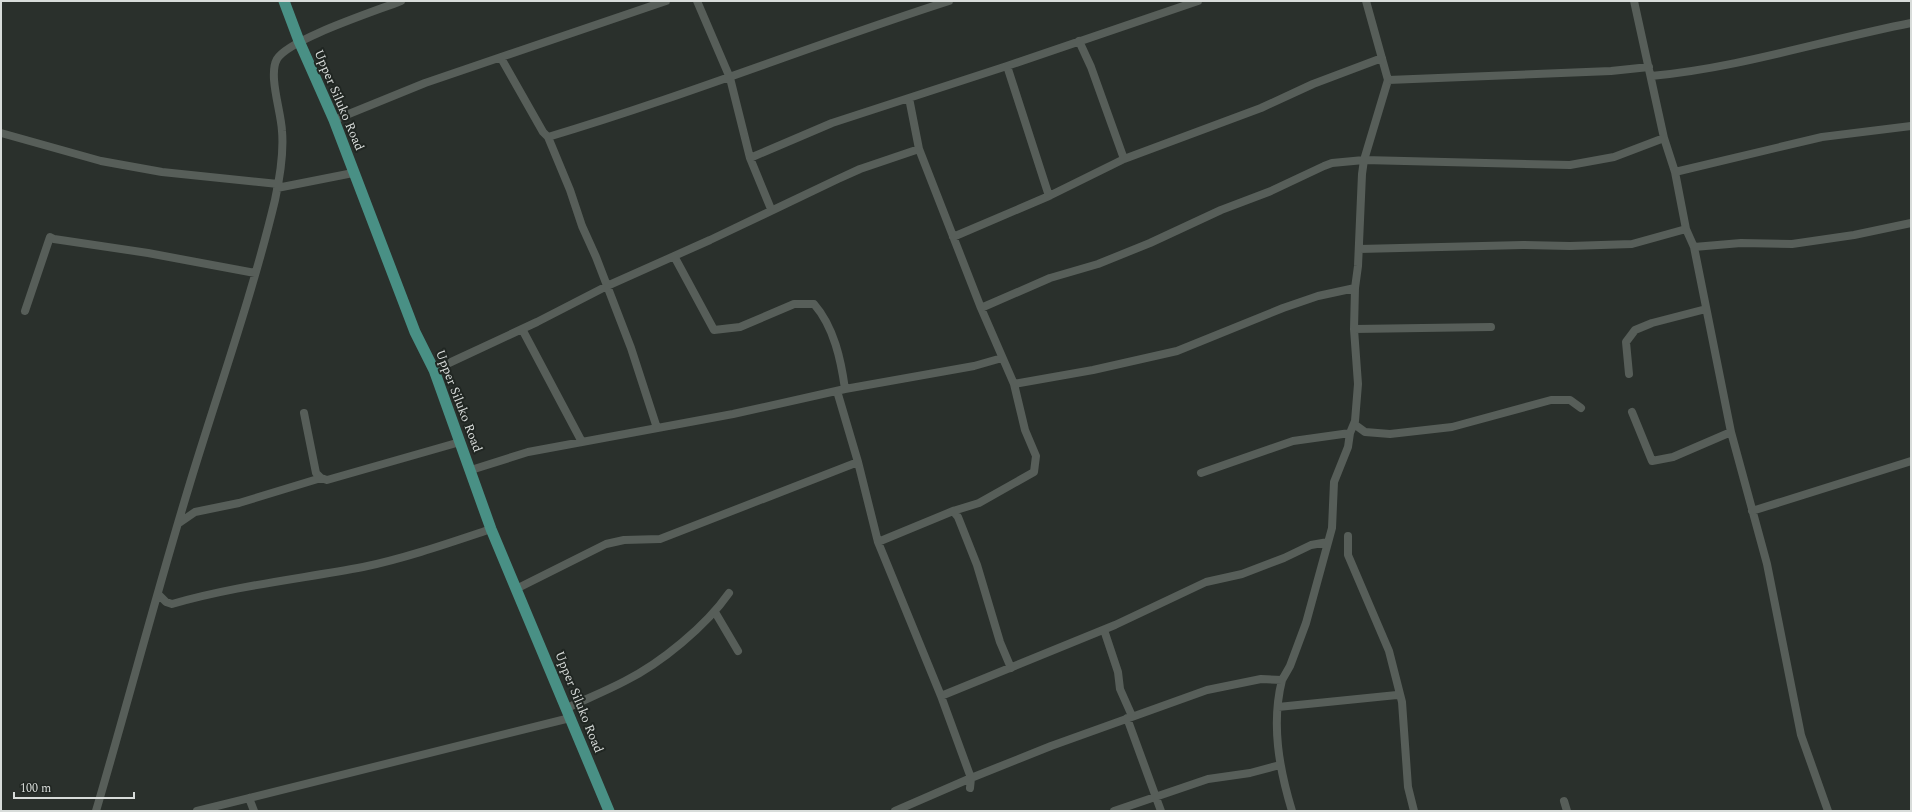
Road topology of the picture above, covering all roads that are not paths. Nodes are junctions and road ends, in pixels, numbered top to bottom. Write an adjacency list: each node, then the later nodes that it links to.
1 (284, 1): 10 (main road, Upper Siluko Road)
2 (401, 1): 10 (street)
3 (666, 1): 12 (street)
4 (697, 1): 17 (street)
5 (949, 1): 17 (street)
6 (1198, 1): 11 (street)
7 (1366, 1): 13 (street)
8 (1634, 1): 15 (street)
9 (1911, 23): 16 (street)
10 (299, 41): 20 (main road, Upper Siluko Road); 31 (street)
11 (1079, 41): 14 (street); 27 (street)
12 (501, 58): 20 (street); 23 (street)
13 (1382, 58): 18 (street); 27 (street)
14 (1007, 66): 19 (street); 32 (street)
15 (1649, 67): 16 (street); 18 (street)
16 (1651, 76): 24 (street)
17 (730, 78): 23 (street); 26 (street)
18 (1388, 80): 28 (street)
19 (909, 98): 25 (street); 26 (street)
20 (334, 120): 30 (main road, Upper Siluko Road)
21 (1911, 126): 29 (street)
22 (1, 133): 31 (street)
23 (548, 137): 41 (street)
24 (1664, 138): 28 (street); 29 (street)
25 (919, 149): 33 (street); 36 (street)
26 (750, 158): 33 (street)
27 (1124, 159): 32 (street)
28 (1364, 160): 38 (street); 43 (street)
29 (1675, 172): 35 (street)
30 (353, 173): 31 (street); 50 (main road, Upper Siluko Road)
31 (277, 186): 40 (street)
32 (1049, 196): 36 (street)
33 (771, 209): 39 (street)
34 (1911, 223): 37 (street)
35 (1686, 229): 37 (street); 38 (street)
36 (953, 237): 43 (street)
37 (1694, 247): 44 (street)
38 (1359, 249): 42 (street)
39 (674, 256): 41 (street); 53 (street)
40 (255, 273): 45 (street); 70 (street)
41 (607, 286): 47 (street); 58 (street)
42 (1355, 288): 48 (street); 52 (street)
43 (981, 308): 49 (street)
44 (1706, 309): 51 (street); 59 (street)
45 (25, 311)
46 (1491, 327): 48 (street)
47 (522, 329): 50 (street); 62 (street)
48 (1354, 329): 57 (street)
49 (1002, 358): 52 (street); 53 (street)
50 (434, 370): 61 (main road, Upper Siluko Road)
51 (1629, 374)
52 (1014, 384): 68 (street)
53 (841, 390): 58 (street); 64 (street)
54 (1581, 408): 57 (street)
55 (1632, 412): 59 (street)
56 (304, 413): 67 (street)
57 (1354, 424): 60 (street)
58 (657, 428): 62 (street)
59 (1731, 432): 69 (street)
60 (1350, 433): 66 (street); 74 (street)
61 (460, 442): 65 (main road, Upper Siluko Road); 67 (street)
62 (582, 442): 65 (street)
63 (1911, 461): 69 (street)
64 (858, 462): 73 (street); 75 (street)
65 (471, 470): 71 (main road, Upper Siluko Road)
66 (1201, 473)
67 (321, 478): 70 (street)
68 (953, 510): 73 (street); 79 (street)
69 (1752, 511): 102 (street)
70 (178, 523): 77 (street)
71 (491, 529): 75 (main road, Upper Siluko Road); 77 (street)
72 (1348, 536): 100 (street)
73 (878, 542): 82 (street)
74 (1328, 542): 78 (street); 80 (street)
75 (516, 589): 84 (main road, Upper Siluko Road)
76 (730, 593): 84 (street)
77 (158, 594): 92 (street)
78 (1104, 630): 79 (street); 85 (street)
79 (1011, 668): 82 (street)
80 (1282, 680): 83 (street); 85 (street)
81 (1397, 695): 83 (street)
82 (941, 696): 87 (street)
83 (1278, 707): 86 (street)
84 (568, 713): 90 (street); 95 (main road, Upper Siluko Road)
85 (1130, 717): 87 (street); 89 (street)
86 (1280, 765): 89 (street); 99 (street)
87 (971, 778): 88 (street); 96 (street)
88 (970, 788)
89 (1156, 796): 97 (street); 98 (street)
90 (249, 798): 93 (street); 94 (street)
91 (1564, 800): 101 (street)
92 (96, 811)
93 (197, 811)
94 (254, 811)
95 (609, 811)
96 (895, 811)
97 (1114, 811)
98 (1161, 811)
99 (1292, 811)
100 (1414, 811)
101 (1567, 811)
102 (1828, 811)

